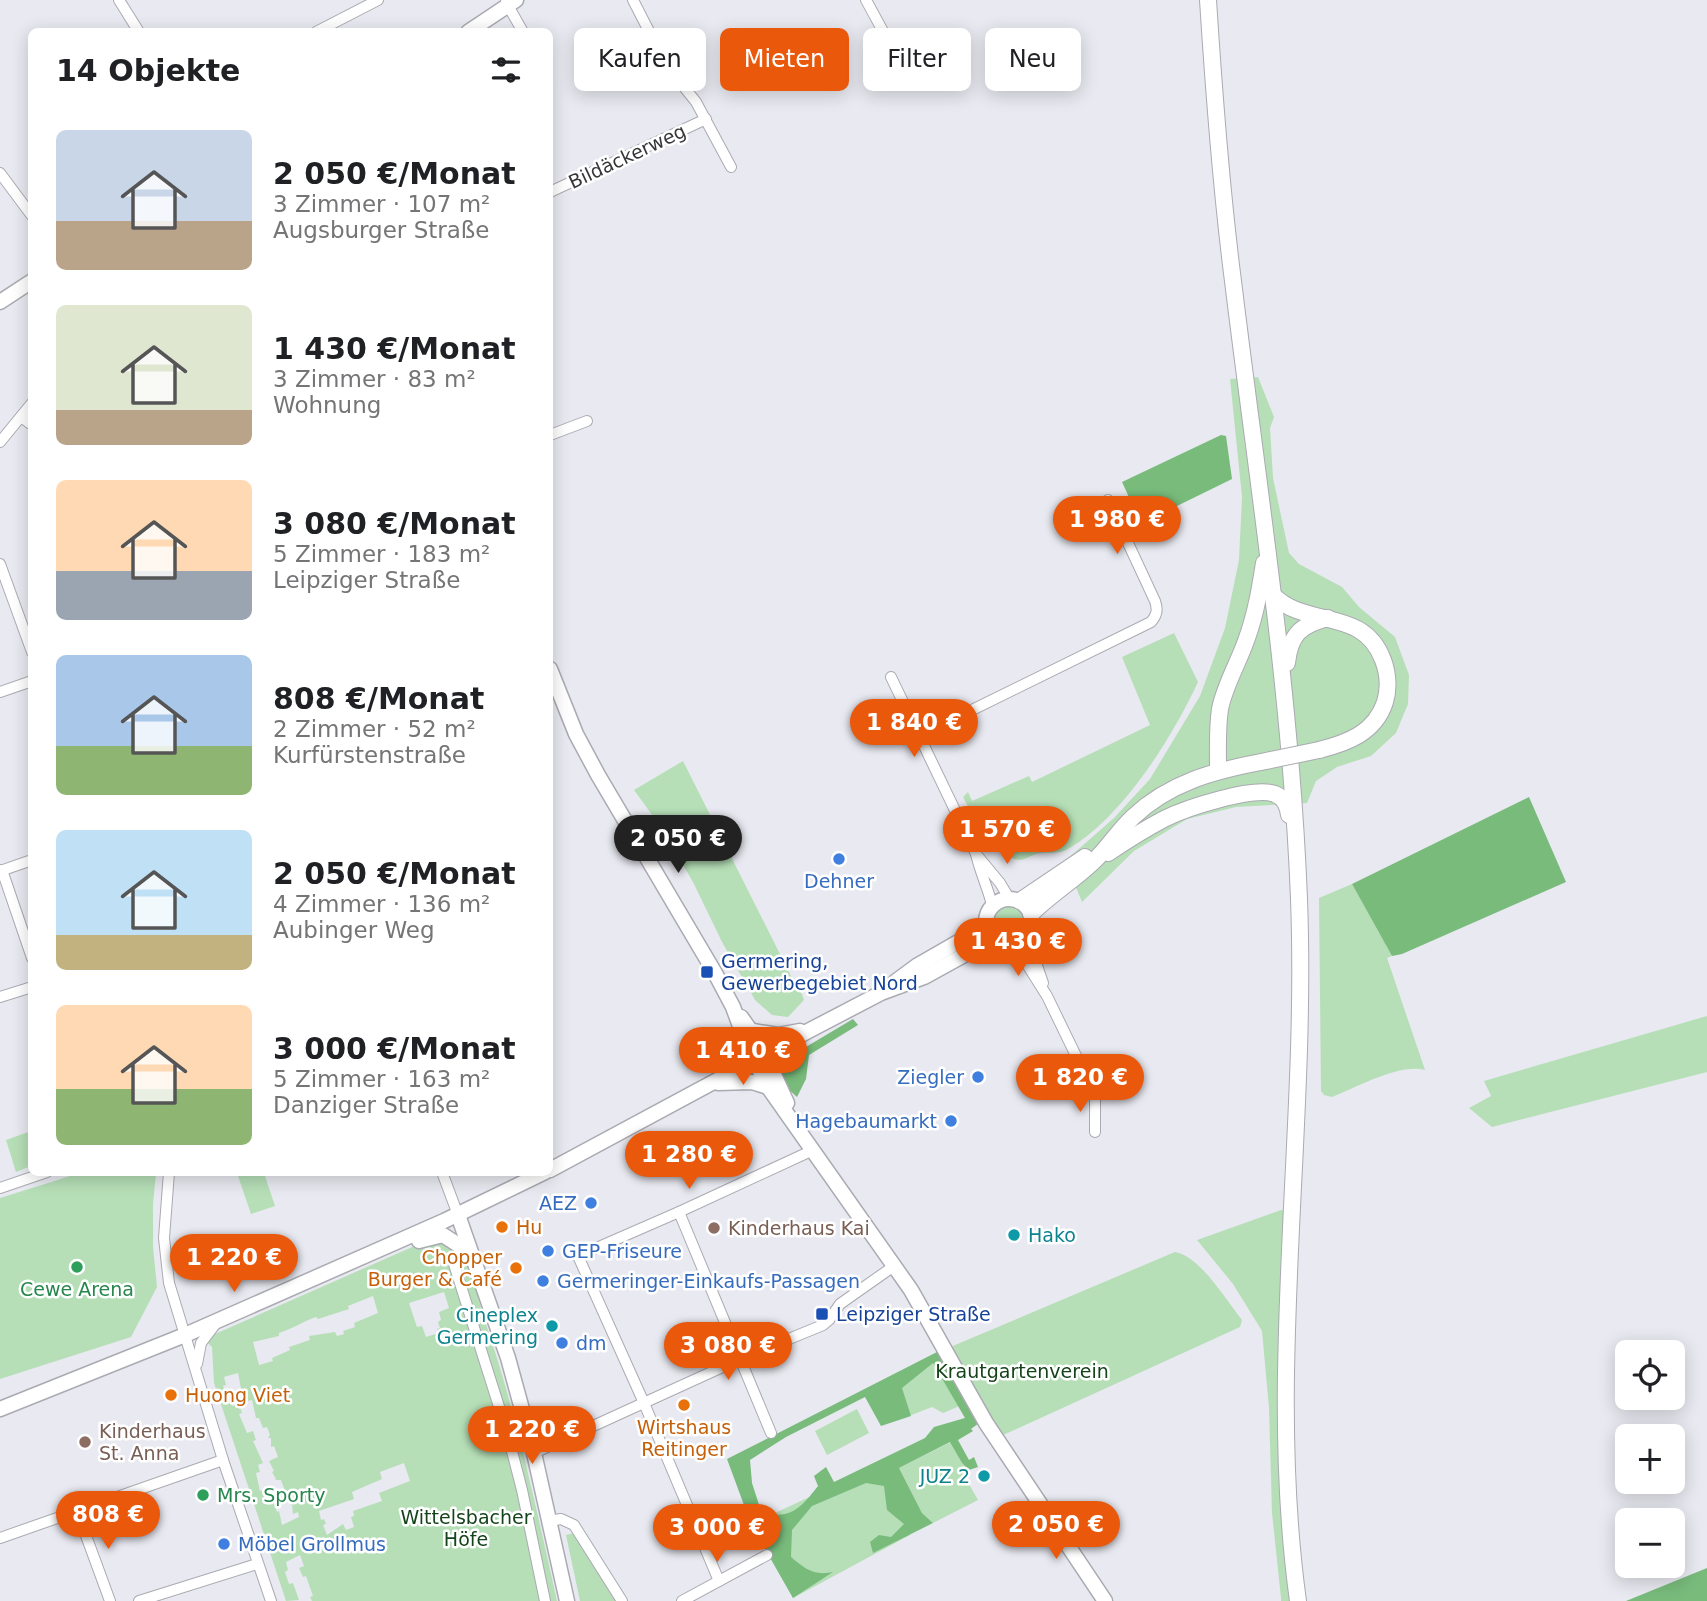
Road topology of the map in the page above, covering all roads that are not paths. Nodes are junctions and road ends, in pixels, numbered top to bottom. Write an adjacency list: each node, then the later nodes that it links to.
1 (119, 0): 7 (street)
2 (378, 0): 8 (street)
3 (634, 0): 12 (street)
4 (866, 0): 11 (street)
5 (1208, 0): 26 (main road)
6 (510, 2): 9 (street); 10 (street)
7 (136, 28)
8 (324, 28)
9 (474, 28)
10 (521, 28)
11 (881, 28)
12 (706, 119): 13 (street); 15 (street, Bildäckerweg)
13 (731, 167)
14 (0, 173): 16 (street)
15 (553, 191)
16 (28, 211)
17 (28, 284): 18 (street)
18 (0, 302)
19 (28, 409): 20 (street)
20 (22, 417): 22 (street); 24 (street)
21 (587, 421): 23 (street)
22 (28, 422)
23 (553, 434)
24 (0, 442)
25 (1108, 500): 38 (street)
26 (1267, 546): 28 (main road); 39 (main road)
27 (0, 564): 29 (street)
28 (1273, 595): 31 (main road); 33 (main road)
29 (13, 600): 30 (street); 32 (street)
30 (0, 605)
31 (1328, 618): 33 (main road); 39 (main road, bridge)
32 (28, 641)
33 (1282, 669): 40 (main road)
34 (553, 676): 56 (street)
35 (891, 677): 38 (street)
36 (28, 682): 37 (street)
37 (0, 692)
38 (919, 736): 42 (street)
39 (1219, 769): 41 (main road)
40 (1295, 829): 44 (main road); 100 (main road)
41 (1114, 838): 44 (main road); 46 (main road)
42 (976, 854): 46 (street); 47 (street)
43 (28, 861): 45 (street)
44 (1094, 861): 48 (main road)
45 (1, 870): 52 (street)
46 (1014, 900): 47 (street); 48 (street)
47 (992, 905): 49 (street)
48 (1031, 914): 50 (street)
49 (989, 932): 51 (street); 57 (street)
50 (1027, 936): 51 (street); 54 (street)
51 (1014, 944): 54 (street)
52 (28, 947)
53 (28, 988): 55 (street)
54 (1047, 996): 63 (street)
55 (0, 997)
56 (733, 1007): 58 (street); 59 (street)
57 (812, 1029): 58 (street); 59 (street)
58 (752, 1031): 59 (street)
59 (760, 1058): 60 (street); 61 (street); 62 (street)
60 (715, 1083): 61 (street); 65 (street)
61 (768, 1087): 62 (street)
62 (796, 1125): 64 (street)
63 (1095, 1132)
64 (811, 1151): 71 (street); 74 (street)
65 (553, 1168)
66 (35, 1176): 70 (street)
67 (169, 1176): 78 (street)
68 (443, 1176): 72 (street)
69 (537, 1176): 72 (street)
70 (0, 1188)
71 (679, 1212): 79 (street); 81 (street)
72 (458, 1215): 75 (street); 76 (street)
73 (453, 1261): 95 (street)
74 (894, 1266): 79 (street); 99 (street)
75 (326, 1272): 76 (street); 77 (street)
76 (480, 1273): 84 (street)
77 (218, 1320): 78 (street); 80 (street)
78 (185, 1335): 80 (street); 82 (street)
79 (740, 1359): 81 (street); 83 (street)
80 (198, 1375): 85 (street)
81 (644, 1404): 84 (street); 91 (street)
82 (0, 1409)
83 (771, 1433)
84 (534, 1453): 87 (street)
85 (223, 1460): 86 (street); 90 (street)
86 (77, 1511): 88 (street); 92 (street)
87 (549, 1521): 96 (street); 97 (street)
88 (0, 1538)
89 (768, 1555): 91 (street)
90 (257, 1564): 93 (street); 94 (street)
91 (719, 1581): 98 (street)
92 (110, 1601)
93 (139, 1601)
94 (271, 1601)
95 (545, 1601)
96 (566, 1601)
97 (622, 1601)
98 (682, 1601)
99 (1105, 1601)
100 (1298, 1601)

